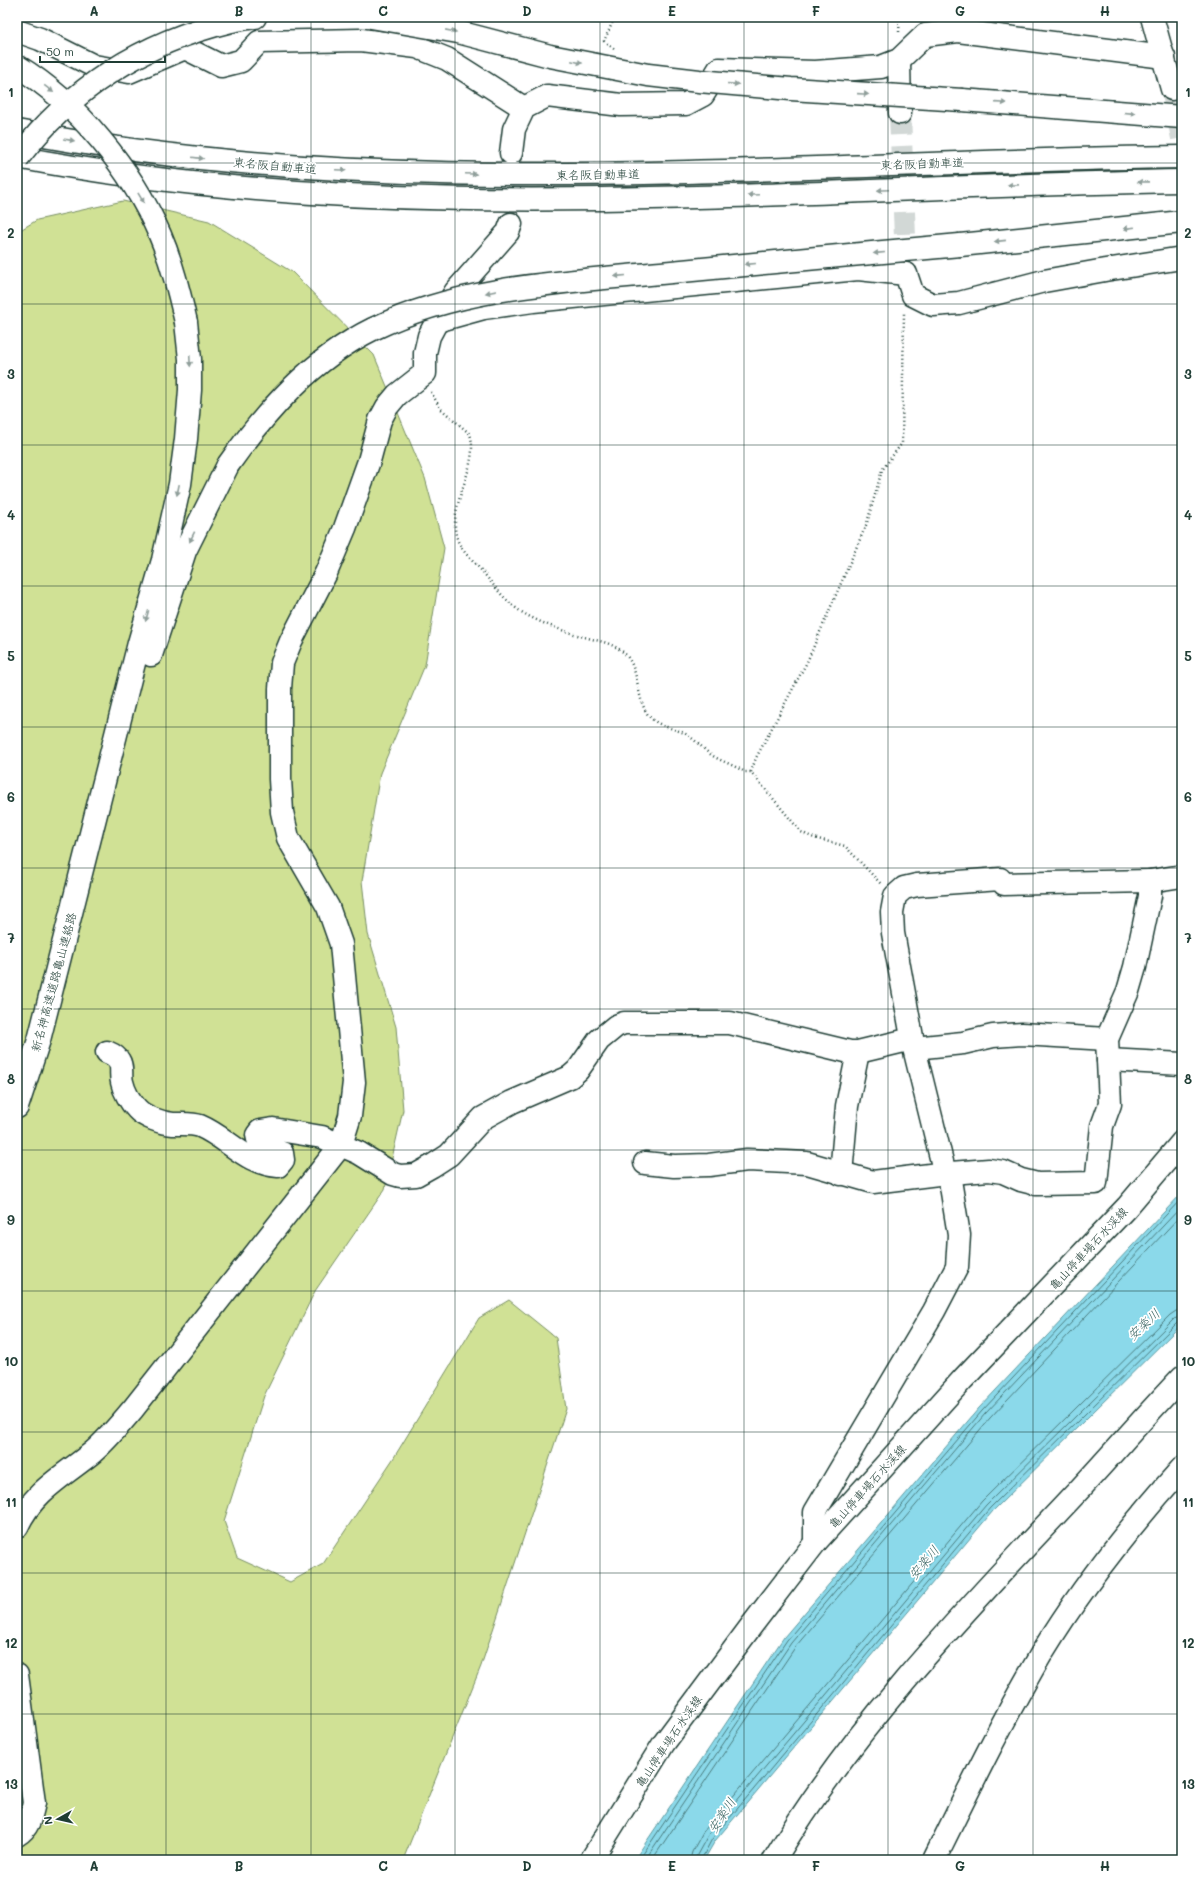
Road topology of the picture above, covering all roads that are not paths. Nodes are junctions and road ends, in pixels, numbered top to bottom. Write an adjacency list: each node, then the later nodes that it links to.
1 (255, 17): 15 (main road, bridge)
2 (371, 17): 11 (main road, one-way to 11, bridge)
3 (1152, 17): 5 (main road)
4 (17, 31): 9 (main road)
5 (1164, 56): 6 (main road); 8 (main road)
6 (899, 60): 9 (main road); 10 (main road)
7 (17, 66): 25 (main road, one-way to 25, bridge)
8 (1172, 89)
9 (524, 108): 13 (main road)
10 (900, 113)
11 (1182, 117)
12 (17, 131): 14 (main road, 東名阪自動車道, one-way to 14)
13 (511, 153)
14 (1182, 157)
15 (17, 158): 16 (main road, 東名阪自動車道, one-way to 15)
16 (1182, 182)
17 (1182, 222): 25 (main road, one-way to 25, bridge)
18 (511, 224): 22 (main road)
19 (905, 237): 21 (main road)
20 (1182, 258): 21 (main road)
21 (906, 274): 22 (main road)
22 (437, 321): 34 (main road)
23 (1182, 876): 24 (main road)
24 (1150, 881): 26 (main road); 27 (main road)
25 (73, 902): 32 (main road, 新名神高速道路亀山連絡路)
26 (1107, 1039): 27 (main road); 30 (main road)
27 (913, 1043): 29 (main road); 37 (main road)
28 (107, 1052): 34 (main road)
29 (858, 1052): 34 (main road); 36 (main road)
30 (1108, 1060): 31 (main road); 37 (main road)
31 (1182, 1064)
32 (17, 1107)
33 (1182, 1142): 41 (main road, 亀山停車場石水渓線)
34 (341, 1144): 40 (main road)
35 (646, 1163): 36 (main road)
36 (841, 1174): 37 (main road)
37 (947, 1174): 41 (main road)
38 (1182, 1377): 45 (main road)
39 (1182, 1468): 46 (main road)
40 (17, 1527)
41 (815, 1543): 44 (main road, 亀山停車場石水渓線)
42 (17, 1675): 43 (main road)
43 (17, 1835)
44 (591, 1860)
45 (774, 1860)
46 (934, 1860)

